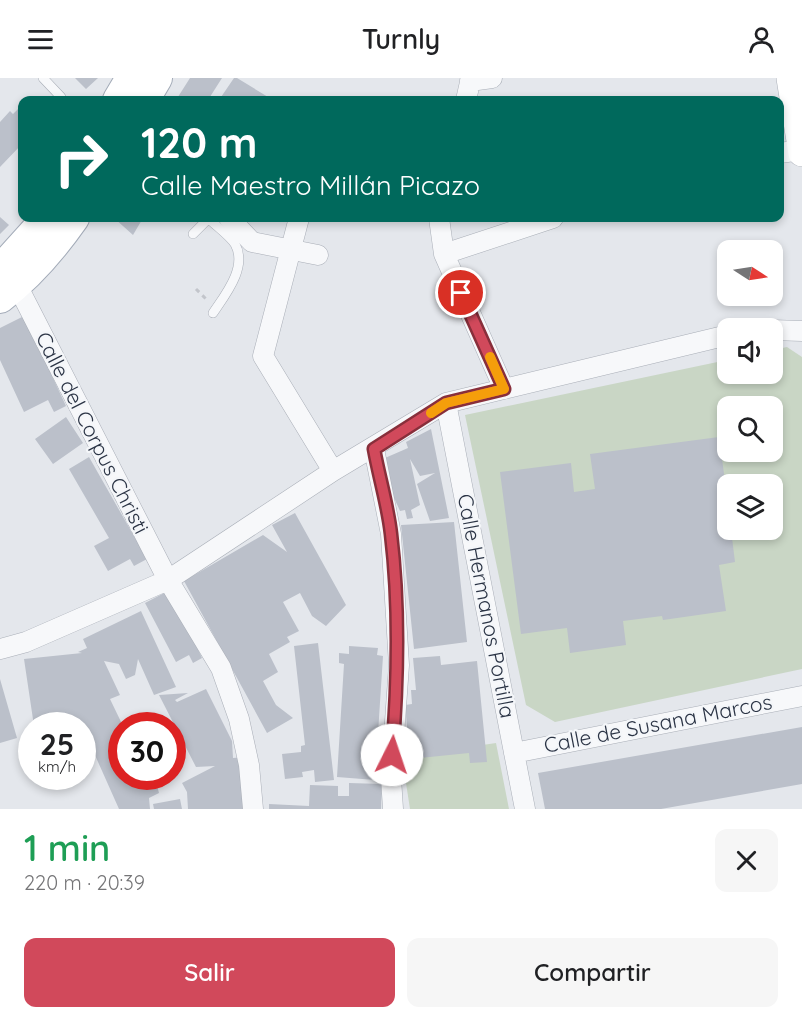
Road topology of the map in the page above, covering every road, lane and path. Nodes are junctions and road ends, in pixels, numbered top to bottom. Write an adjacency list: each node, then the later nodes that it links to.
1 (43, 78): 7 (lane)
2 (132, 78): 8 (main road)
3 (157, 78): 9 (main road)
4 (492, 78): 6 (street)
5 (789, 78): 11 (main road)
6 (471, 80): 10 (street)
7 (61, 96)
8 (121, 96)
9 (146, 96)
10 (467, 96)
11 (802, 151): 12 (street)
12 (784, 153)
13 (45, 222): 25 (main road)
14 (71, 222): 25 (main road)
15 (204, 222): 21 (lane)
16 (212, 222): 27 (lane)
17 (233, 222): 22 (street)
18 (298, 222): 22 (street)
19 (440, 222): 23 (street)
20 (541, 222): 23 (street)
21 (193, 234)
22 (291, 249): 24 (street); 34 (street)
23 (444, 254): 31 (street)
24 (318, 255)
25 (6, 284): 35 (street, Calle del Corpus Christi)
26 (196, 289): 27 (path)
27 (213, 309)
28 (783, 330): 29 (street)
29 (802, 331)
30 (717, 338): 31 (street)
31 (504, 389): 32 (street)
32 (446, 403): 33 (street); 38 (street, Calle Hermanos Portilla)
33 (374, 449): 34 (street); 40 (street)
34 (333, 471): 35 (street)
35 (168, 580): 36 (street); 39 (street, Calle del Corpus Christi)
36 (0, 649)
37 (802, 696): 38 (street, Calle de Susana Marcos)
38 (514, 753): 41 (street, Calle Hermanos Portilla)
39 (253, 809)
40 (393, 809)
41 (525, 809)

